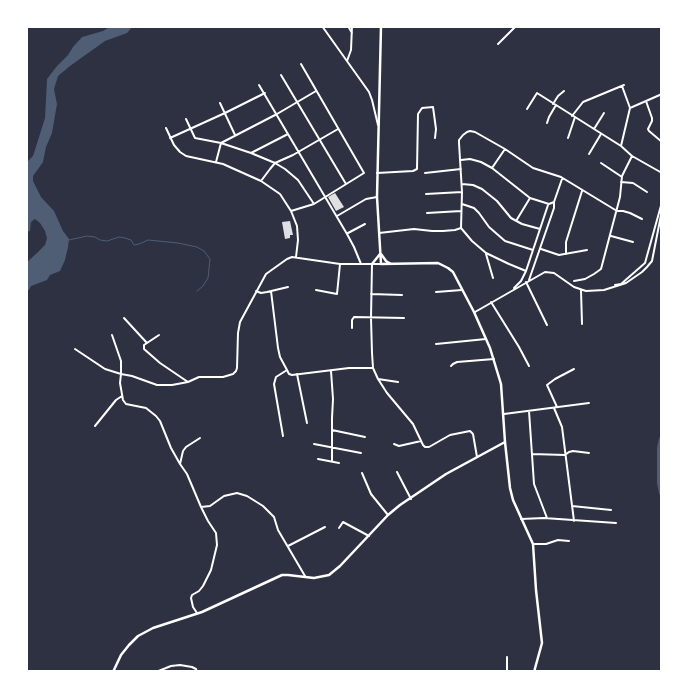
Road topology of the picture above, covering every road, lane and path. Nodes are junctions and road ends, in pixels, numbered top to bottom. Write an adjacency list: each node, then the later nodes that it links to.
1 (322, 26): 8 (street)
2 (348, 26): 6 (street)
3 (352, 26): 6 (street)
4 (381, 26): 28 (street)
5 (516, 26): 7 (street)
6 (352, 33): 8 (street)
7 (498, 44)
8 (347, 61): 28 (street)
9 (301, 64): 12 (street)
10 (281, 75): 17 (street)
11 (260, 85): 14 (street)
12 (316, 91): 17 (street); 31 (street)
13 (564, 91): 19 (street)
14 (264, 93): 22 (street); 24 (street)
15 (662, 94): 16 (street)
16 (646, 101): 20 (street); 40 (street)
17 (297, 102): 24 (street); 39 (street)
18 (220, 103): 22 (street)
19 (554, 105): 21 (street); 25 (street); 27 (street)
20 (630, 108): 25 (street); 42 (street)
21 (527, 109)
22 (225, 113): 30 (street); 35 (street)
23 (604, 113): 32 (street)
24 (276, 114): 33 (street); 35 (street)
25 (573, 117): 32 (street); 38 (street)
26 (186, 119): 30 (street)
27 (547, 123)
28 (378, 126): 54 (street)
29 (166, 128): 36 (street)
30 (190, 129): 36 (street); 41 (street)
31 (338, 129): 39 (street); 61 (street)
32 (594, 129): 34 (street)
33 (288, 134): 44 (street); 45 (street)
34 (601, 134): 42 (street); 46 (street)
35 (235, 135): 41 (street)
36 (170, 138): 49 (street)
37 (435, 138): 54 (street)
38 (568, 138)
39 (319, 140): 44 (street); 61 (street)
40 (662, 142)
41 (221, 143): 45 (street); 49 (street)
42 (621, 146): 47 (street)
43 (505, 149): 48 (street); 52 (street); 57 (street)
44 (298, 152): 50 (street); 67 (street)
45 (251, 153): 50 (street)
46 (589, 154)
47 (632, 156): 56 (street); 58 (street)
48 (461, 160): 52 (street); 53 (street)
49 (216, 162): 59 (street)
50 (276, 163): 59 (street); 72 (street)
51 (601, 164): 58 (street)
52 (492, 168): 69 (street)
53 (461, 169): 55 (street); 62 (street)
54 (377, 173): 68 (street)
55 (425, 173)
56 (662, 173)
57 (563, 178): 63 (street); 70 (street)
58 (622, 178): 60 (street)
59 (261, 181): 76 (street)
60 (621, 182): 65 (street); 78 (street)
61 (346, 184): 67 (street)
62 (462, 184): 64 (street); 82 (street)
63 (582, 190): 78 (street); 95 (street)
64 (462, 192): 66 (street); 73 (street)
65 (647, 192)
66 (426, 194)
67 (325, 197): 72 (street); 80 (street)
68 (377, 197): 80 (street); 86 (street)
69 (530, 198): 74 (street); 82 (street)
70 (554, 202): 74 (street); 90 (street)
71 (662, 202): 107 (street)
72 (314, 204): 76 (street)
73 (462, 204): 77 (street); 91 (street)
74 (549, 204): 85 (street)
75 (662, 210): 111 (street)
76 (291, 211): 96 (street)
77 (462, 211): 79 (street); 84 (street)
78 (617, 211): 81 (street); 88 (street)
79 (427, 213)
80 (337, 216): 87 (street)
81 (642, 219)
82 (516, 221): 85 (street)
83 (365, 224): 87 (street)
84 (461, 228): 86 (street); 94 (street)
85 (540, 229): 91 (street)
86 (379, 233): 93 (street)
87 (347, 234): 98 (street)
88 (610, 236): 89 (street); 106 (street)
89 (633, 242)
90 (540, 249): 95 (street); 104 (street)
91 (533, 250): 102 (street)
92 (587, 250): 95 (street)
93 (380, 252): 99 (street); 100 (street); 101 (street)
94 (486, 252): 102 (street); 103 (street)
95 (566, 254)
96 (296, 258): 97 (street); 112 (street)
97 (340, 264): 98 (street); 109 (street)
98 (361, 264): 99 (street)
99 (372, 264): 100 (street); 116 (street)
100 (381, 264): 101 (street)
101 (393, 264): 110 (street)
102 (526, 271): 114 (street)
103 (493, 278)
104 (529, 281): 105 (street); 111 (street)
105 (526, 282): 114 (street); 124 (street)
106 (574, 282)
107 (615, 285)
108 (288, 287): 113 (street)
109 (316, 290)
110 (462, 290): 115 (street); 119 (street)
111 (581, 290): 123 (street)
112 (256, 291): 113 (street); 142 (street)
113 (271, 291): 137 (street)
114 (511, 291): 118 (street)
115 (436, 292)
116 (371, 294): 117 (street); 121 (street)
117 (402, 295)
118 (491, 302): 119 (street); 134 (street)
119 (474, 312): 128 (street)
120 (124, 318): 129 (street)
121 (371, 318): 122 (street); 125 (street); 135 (street)
122 (404, 318)
123 (582, 324)
124 (547, 325)
125 (352, 328)
126 (112, 335): 139 (street)
127 (159, 335): 129 (street)
128 (486, 338): 130 (street); 132 (street)
129 (147, 343): 142 (street)
130 (436, 344)
131 (75, 349): 139 (street)
132 (494, 359): 133 (street); 148 (street)
133 (451, 366)
134 (529, 366)
135 (373, 368): 138 (street); 141 (street)
136 (574, 369): 146 (street)
137 (287, 370): 140 (street); 152 (street)
138 (331, 371): 140 (street); 151 (street)
139 (122, 374): 142 (street); 144 (street)
140 (297, 374): 149 (street)
141 (378, 379): 143 (street); 155 (street)
142 (188, 382)
143 (398, 382)
144 (122, 396): 150 (street); 168 (street)
145 (589, 403): 146 (street)
146 (555, 407): 147 (street); 163 (street)
147 (529, 411): 148 (street); 162 (street)
148 (504, 414): 156 (street)
149 (307, 422)
150 (95, 426)
151 (332, 430): 154 (street); 159 (street)
152 (283, 436)
153 (200, 438): 168 (street)
154 (365, 438)
155 (421, 441): 158 (street); 164 (street)
156 (505, 442): 164 (street); 177 (street)
157 (314, 444): 159 (street)
158 (394, 444)
159 (332, 447): 160 (street); 166 (street)
160 (361, 453)
161 (589, 453): 163 (street)
162 (532, 454): 163 (street); 176 (street)
163 (566, 454): 172 (street)
164 (478, 457): 171 (street)
165 (318, 459): 166 (street)
166 (332, 462): 167 (street)
167 (339, 463)
168 (180, 464): 173 (street)
169 (397, 472): 171 (street)
170 (362, 473): 175 (street)
171 (411, 499): 175 (street)
172 (572, 506): 174 (street); 178 (street)
173 (201, 507): 185 (street); 187 (street)
174 (610, 510)
175 (388, 515): 182 (street)
176 (548, 518): 177 (street); 178 (street)
177 (521, 519): 184 (street)
178 (574, 520): 179 (street)
179 (616, 523)
180 (325, 527): 185 (street)
181 (339, 528): 182 (street)
182 (369, 536): 186 (street)
183 (569, 541): 184 (street)
184 (533, 544): 193 (street)
185 (288, 546): 186 (street)
186 (304, 576): 187 (street)
187 (197, 614): 189 (street)
188 (507, 657): 192 (street)
189 (113, 672)
190 (156, 672): 191 (street)
191 (197, 672)
192 (507, 672)
193 (534, 672)

